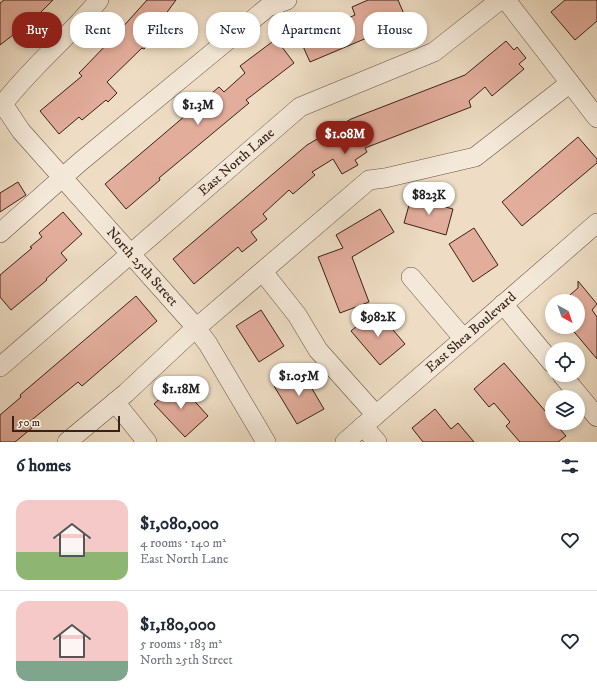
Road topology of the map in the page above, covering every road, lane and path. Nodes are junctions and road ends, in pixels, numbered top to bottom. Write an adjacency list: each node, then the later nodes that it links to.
1 (99, 0): 7 (street, North 25th Street)
2 (287, 0): 7 (street)
3 (500, 0): 10 (street, East North Lane)
4 (506, 0): 5 (street)
5 (570, 83): 6 (street); 11 (street)
6 (597, 118)
7 (63, 177): 9 (street); 10 (street, North 25th Street)
8 (597, 223): 13 (street, East Shea Boulevard)
9 (0, 233)
10 (131, 252): 14 (street, North 25th Street); 17 (street, East North Lane)
11 (263, 272): 14 (street); 21 (street)
12 (411, 277): 15 (street)
13 (503, 304): 15 (street, East Shea Boulevard); 16 (street)
14 (196, 328): 19 (street); 24 (street, North 25th Street)
15 (463, 338): 21 (street, East Shea Boulevard)
16 (545, 355)
17 (0, 367)
18 (568, 382): 20 (street)
19 (115, 402): 22 (street); 23 (street)
20 (597, 418)
21 (370, 420): 25 (street, East Shea Boulevard); 26 (street)
22 (67, 442)
23 (147, 442)
24 (266, 442)
25 (345, 442)
26 (377, 442)

